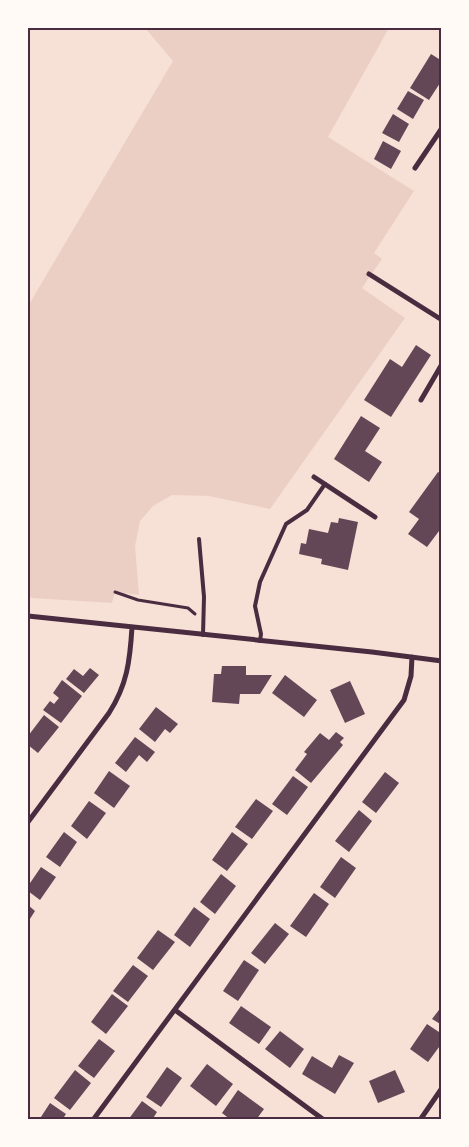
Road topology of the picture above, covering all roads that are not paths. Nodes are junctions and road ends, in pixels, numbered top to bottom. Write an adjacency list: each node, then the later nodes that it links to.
1 (442, 128): 2 (street)
2 (415, 168)
3 (369, 274): 4 (street)
4 (442, 320)
5 (442, 364): 6 (street)
6 (421, 400)
7 (314, 477): 8 (street)
8 (325, 484): 9 (street); 14 (lane)
9 (375, 517)
10 (199, 539): 13 (lane)
11 (28, 616): 12 (street)
12 (132, 628): 13 (street); 17 (street)
13 (203, 635): 14 (street)
14 (260, 641): 15 (street)
15 (412, 657): 16 (street); 18 (street)
16 (442, 661)
17 (28, 822)
18 (175, 1010): 20 (street); 21 (street)
19 (442, 1088): 22 (street)
20 (93, 1120)
21 (324, 1120)
22 (420, 1120)

